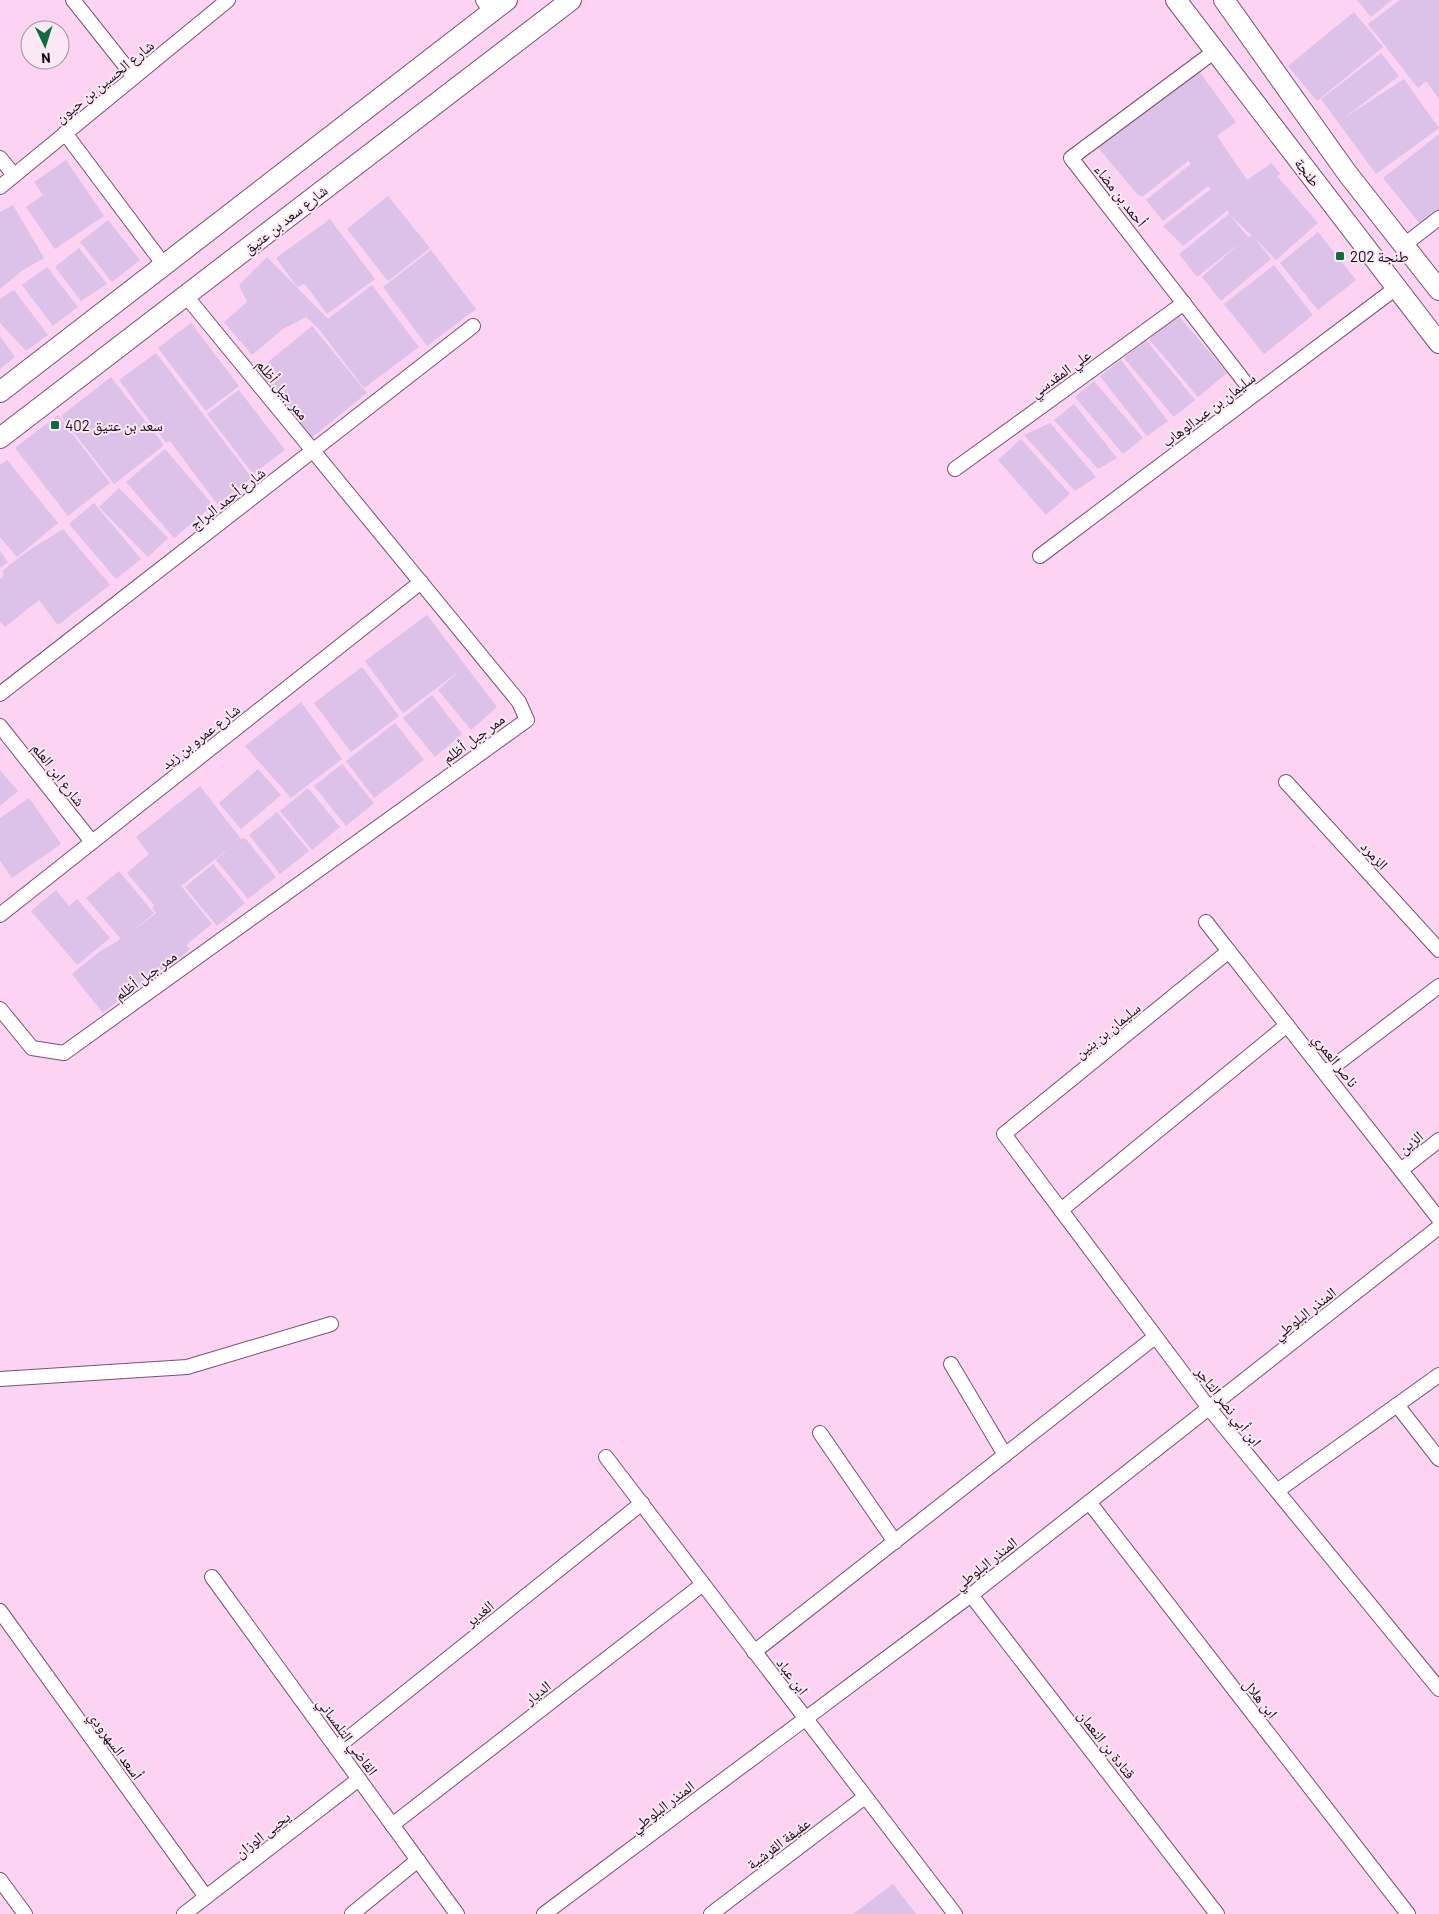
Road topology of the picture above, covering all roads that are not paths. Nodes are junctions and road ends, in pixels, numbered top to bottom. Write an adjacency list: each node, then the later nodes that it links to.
1 (73, 0): 8 (street)
2 (228, 0): 8 (street, شارع الحسين بن حيون)
3 (570, 0): 18 (street, شارع سعد بن عتيق)
4 (1176, 0): 7 (street, طنجة)
5 (1224, 0): 14 (street, طنجة)
6 (494, 4): 15 (street)
7 (1215, 51): 16 (street, طنجة); 19 (street, أحمد بن مضاء)
8 (134, 77): 9 (street, شارع الحسين بن حيون)
9 (65, 133): 11 (street, شارع الحسين بن حيون); 15 (street)
10 (0, 158): 11 (street)
11 (14, 175): 12 (street, شارع الحسين بن حيون)
12 (0, 187)
13 (1439, 218): 14 (street)
14 (1404, 245): 17 (street, طنجة)
15 (164, 265): 22 (street)
16 (1396, 288): 21 (street, طنجة); 23 (street, سليمان بن عبدالوهاب)
17 (1439, 290)
18 (186, 296): 24 (street, شارع سعد بن عتيق); 25 (street, ممر جبل أظلم)
19 (1184, 303): 23 (street, أحمد بن مضاء); 26 (street, علي المقدسي)
20 (473, 326): 25 (street, شارع أحمد البراج)
21 (1439, 343)
22 (0, 392)
23 (1254, 394): 27 (street, سليمان بن عبدالوهاب)
24 (0, 438)
25 (313, 451): 28 (street, ممر جبل أظلم); 29 (street, شارع أحمد البراج)
26 (955, 469)
27 (1040, 556)
28 (421, 582): 32 (street, شارع عمرو بن زيد); 38 (street, ممر جبل أظلم)
29 (0, 694)
30 (0, 726): 32 (street, شارع ابن العلم)
31 (1286, 782): 35 (street, الزمرد)
32 (92, 842): 33 (street, شارع عمرو بن زيد)
33 (0, 915)
34 (1206, 922): 36 (street, ناصر العمري)
35 (1439, 950)
36 (1229, 951): 39 (street, ناصر العمري); 41 (street, سليمان بن بنين)
37 (1439, 986): 40 (street)
38 (0, 1009)
39 (1288, 1025): 40 (street, ناصر العمري); 44 (street)
40 (1325, 1073): 43 (street, ناصر العمري)
41 (1004, 1134): 44 (street, ابن أبي نصر التاجر)
42 (1439, 1140): 43 (street, الزين)
43 (1401, 1170): 45 (street, ناصر العمري)
44 (1061, 1210): 48 (street, ابن أبي نصر التاجر)
45 (1439, 1219)
46 (1439, 1227): 53 (street, المنذر البلوطي)
47 (331, 1324): 51 (street)
48 (1155, 1337): 53 (street, ابن أبي نصر التاجر); 55 (street)
49 (951, 1364): 55 (street)
50 (1439, 1375): 52 (street)
51 (0, 1379)
52 (1397, 1405): 57 (street); 58 (street)
53 (1209, 1408): 58 (street, ابن أبي نصر التاجر); 59 (street, المنذر البلوطي)
54 (820, 1433): 61 (street)
55 (1005, 1455): 61 (street)
56 (606, 1457): 60 (street, ابن عباد)
57 (1439, 1459)
58 (1277, 1491): 67 (street, ابن أبي نصر التاجر)
59 (1089, 1502): 64 (street, المنذر البلوطي); 84 (street, ابن هلال)
60 (642, 1504): 63 (street, ابن عباد); 69 (street, الغدير)
61 (895, 1542): 66 (street)
62 (212, 1577): 69 (street, القاضي التلمساني)
63 (703, 1584): 66 (street, ابن عباد); 72 (street, الديار)
64 (971, 1595): 68 (street, المنذر البلوطي); 83 (street, قتادة بن النعمان)
65 (0, 1611): 75 (street, أسعد السهرودي)
66 (754, 1652): 68 (street, ابن عباد)
67 (1439, 1689)
68 (805, 1719): 71 (street, ابن عباد); 80 (street, المنذر البلوطي)
69 (336, 1748): 70 (street, القاضي التلمساني)
70 (359, 1779): 72 (street, القاضي التلمساني); 75 (street, يحيى الوزان)
71 (865, 1797): 81 (street, عفيفة القرشية); 82 (street, ابن عباد)
72 (392, 1825): 73 (street, القاضي التلمساني)
73 (418, 1860): 78 (street); 79 (street, القاضي التلمساني)
74 (0, 1880): 76 (street)
75 (206, 1897): 77 (street, يحيى الوزان)
76 (25, 1914)
77 (184, 1914)
78 (352, 1914)
79 (457, 1914)
80 (544, 1914)
81 (711, 1914)
82 (956, 1914)
83 (1217, 1914)
84 (1408, 1914)

